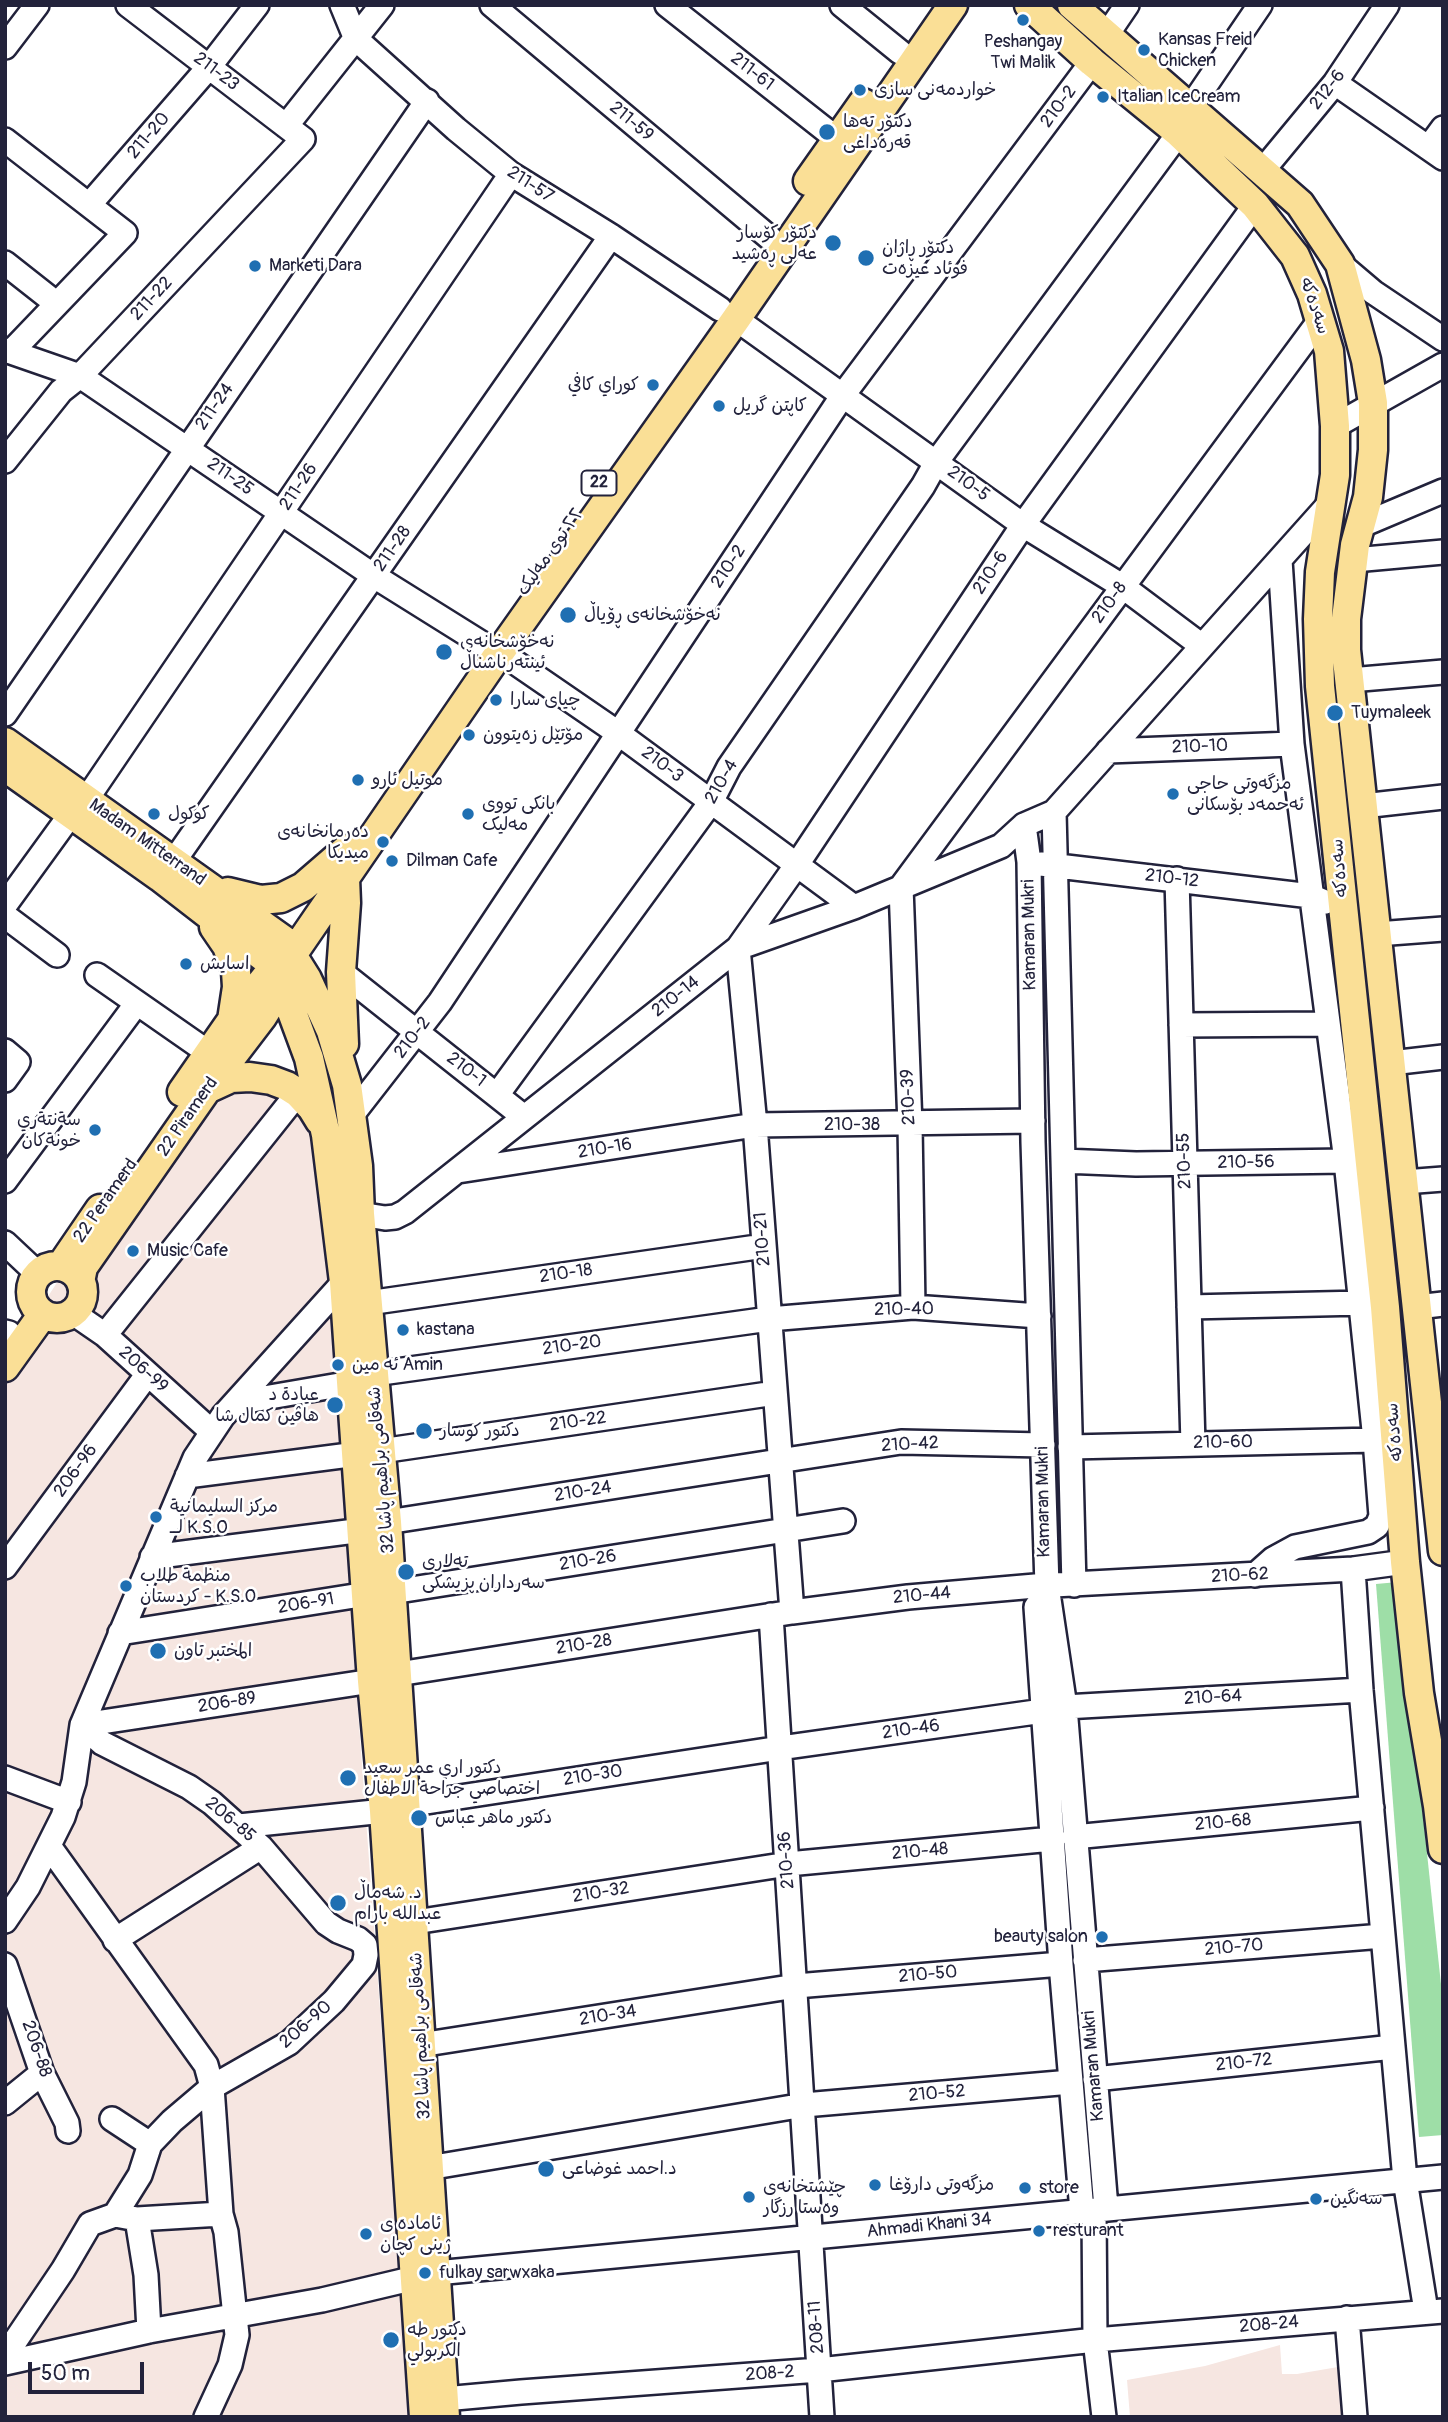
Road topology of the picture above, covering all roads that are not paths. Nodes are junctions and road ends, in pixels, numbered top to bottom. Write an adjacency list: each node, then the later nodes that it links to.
1 (37, 5): 18 (street)
2 (128, 5): 21 (street, 211-23)
3 (257, 5): 21 (street, 211-20)
4 (342, 5): 17 (street)
5 (382, 5): 17 (street, 211-22)
6 (492, 5): 35 (street, 211-59)
7 (667, 5): 27 (street, 211-61)
8 (842, 5): 19 (street)
9 (930, 5): 19 (main road, ٢٢ توی مەلیک / 22)
10 (953, 5): 39 (main road, ٢٢ توی مەلیک / 22)
11 (1029, 5): 20 (main road, سەدەکە)
12 (1072, 5): 16 (main road)
13 (1127, 5): 16 (street)
14 (1260, 5): 24 (street, 210-4)
15 (1387, 5): 22 (street, 212-6)
16 (1106, 36): 24 (main road)
17 (356, 39): 23 (street, 211-57); 26 (street, 211-22)
18 (5, 47)
19 (900, 52): 27 (main road, ٢٢ توی مەلیک / 22)
20 (1092, 62): 24 (main road, سەدەکە); 45 (street, 210-2)
21 (209, 66): 26 (street, 211-23); 32 (street, 211-20)
22 (1335, 83): 29 (street); 30 (street, 212-6)
23 (427, 101): 31 (street, 211-57); 48 (street, 211-24)
24 (1185, 120): 30 (main road, سەدەکە); 33 (main road, سەدەکە); 50 (street, 210-4)
25 (1443, 128): 29 (street)
26 (294, 132): 44 (street, 211-22)
27 (836, 139): 35 (main road, ٢٢ توی مەلیک / 22)
28 (5, 140): 32 (street)
29 (1436, 153)
30 (1263, 170): 37 (main road, سەدەکە)
31 (511, 174): 34 (street, 211-57); 53 (street, 211-26)
32 (89, 205): 38 (street)
33 (1255, 205): 40 (main road, سەدەکە); 54 (street, 210-6)
34 (611, 236): 39 (street, 211-57); 59 (street, 211-28)
35 (769, 238): 39 (main road, ٢٢ توی مەلیک / 22)
36 (5, 263): 38 (street)
37 (1340, 264): 41 (street); 46 (main road, سەدەکە)
38 (57, 304): 42 (street)
39 (728, 314): 45 (street, 210-5); 62 (main road, ٢٢ توی مەلیک / 22)
40 (1320, 320): 47 (main road, سەدەکە); 60 (street, 210-8)
41 (1443, 340)
42 (8, 351): 44 (street, 211-25)
43 (1443, 365): 46 (street)
44 (80, 376): 48 (street, 211-25); 49 (street, 211-22)
45 (843, 395): 50 (street, 210-5); 66 (street, 210-2)
46 (1373, 403): 47 (street); 55 (main road, سەدەکە)
47 (1335, 426): 52 (main road, سەدەکە)
48 (187, 447): 53 (street, 211-25); 65 (street, 211-24)
49 (5, 461)
50 (937, 461): 54 (street, 210-5); 72 (street, 210-4)
51 (1443, 491): 55 (street)
52 (1332, 500): 57 (street); 90 (main road, سەدەکە)
53 (282, 512): 59 (street, 211-25); 74 (street, 211-26)
54 (1023, 525): 60 (street, 210-5); 81 (street, 210-6)
55 (1360, 526): 58 (main road, سەدەکە)
56 (1443, 552): 58 (street)
57 (1280, 560): 61 (street); 68 (street)
58 (1354, 560): 64 (main road, سەدەکە)
59 (374, 576): 62 (street, 211-25); 79 (street, 211-28)
60 (1122, 586): 61 (street, 210-5); 85 (street, 210-8)
61 (1202, 646): 69 (street)
62 (493, 649): 66 (street, 210-3); 78 (main road, ٢٢ توی مەلیک / 22); 83 (main road, ٢٢ توی مەلیک / 22)
63 (1443, 672): 64 (street)
64 (1350, 680): 73 (main road, سەدەکە)
65 (5, 714)
66 (618, 733): 72 (street, 210-3); 103 (street, 210-2)
67 (5, 742): 74 (main road, Madam Mitterrand)
68 (1292, 744): 69 (street, 210-10); 87 (street)
69 (1108, 751): 75 (street)
70 (5, 767): 74 (main road, Madam Mitterrand)
71 (1443, 797): 73 (street)
72 (711, 802): 81 (street, 210-3); 112 (street, 210-4)
73 (1363, 806): 93 (main road, سەدەکە)
74 (79, 807): 79 (main road, Madam Mitterrand); 86 (main road, Madam Mitterrand); 88 (street, 211-26)
75 (1054, 812): 76 (street); 82 (street, Kamaran Mukri)
76 (1024, 825): 77 (street, 210-14); 80 (street, Kamaran Mukri)
77 (1001, 846): 80 (street, 210-12); 85 (street, 210-14)
78 (347, 849): 86 (main road); 96 (main road, ٢٢ توی مەلیک / 22)
79 (174, 861): 86 (main road, Madam Mitterrand)
80 (1029, 862): 82 (street, 210-12); 117 (street, Kamaran Mukri)
81 (796, 866): 89 (street, 210-3); 94 (street, 210-6)
82 (1055, 866): 84 (street, 210-12); 119 (street, Kamaran Mukri)
83 (345, 878): 96 (main road, ٢٢ توی مەلیک / 22); 97 (main road)
84 (1177, 879): 87 (street, 210-12); 102 (street, 210-55)
85 (901, 887): 89 (street, 210-14); 116 (street, 210-39)
86 (191, 888): 96 (main road); 100 (main road)
87 (1311, 896): 90 (street, 210-12); 101 (street)
88 (5, 905)
89 (854, 908): 94 (street, 210-14)
90 (1344, 910): 142 (main road, سەدەکە)
91 (5, 916): 95 (street)
92 (1443, 929): 93 (street)
93 (1377, 934): 107 (main road, سەدەکە)
94 (738, 948): 114 (street, 210-14); 115 (street, 210-21)
95 (57, 955)
96 (285, 962): 100 (main road, 22 Peramerd); 109 (main road, شەقامی براهیم پاشا 32); 110 (main road, 22 Piramerd); 118 (main road, شەقامی براهیم پاشا 32)
97 (341, 972): 103 (street, 210-1); 109 (main road)
98 (97, 975): 99 (street)
99 (137, 1003): 105 (street); 124 (street)
100 (232, 1020): 105 (main road, 22 Peramerd)
101 (1328, 1024): 102 (street); 120 (street)
102 (1181, 1025): 121 (street, 210-55)
103 (418, 1032): 112 (street, 210-1); 113 (street, 210-2)
104 (5, 1051): 108 (street)
105 (209, 1054): 130 (main road, 22 Peramerd)
106 (1443, 1057): 107 (street)
107 (1391, 1063): 125 (main road, سەدەکە)
108 (5, 1080)
109 (347, 1085): 113 (main road, شەقامی براهیم پاشا 32)
110 (206, 1089): 111 (main road); 130 (main road, 22 Piramerd)
111 (298, 1093): 118 (main road); 140 (street)
112 (497, 1095): 114 (street, 210-1)
113 (352, 1115): 126 (main road, شەقامی براهیم پاشا 32)
114 (524, 1117): 122 (street, 210-14)
115 (755, 1125): 116 (street, 210-38); 122 (street, 210-16); 128 (street, 210-21)
116 (910, 1125): 117 (street, 210-38); 134 (street, 210-39)
117 (1033, 1132): 119 (street, 210-38); 137 (street, Kamaran Mukri)
118 (326, 1135): 129 (main road, شەقامی براهیم پاشا 32)
119 (1062, 1152): 121 (street, 210-56); 153 (street, Kamaran Mukri)
120 (1346, 1161): 121 (street, 210-56); 132 (street)
121 (1185, 1164): 135 (street, 210-55)
122 (455, 1172): 126 (street, 210-14)
123 (1443, 1179): 125 (street)
124 (5, 1181)
125 (1404, 1182): 133 (main road, سەدەکە)
126 (360, 1214): 131 (main road, شەقامی براهیم پاشا 32)
127 (5, 1243): 130 (street)
128 (764, 1246): 131 (street, 210-18); 138 (street, 210-21)
129 (344, 1282): 145 (main road, شەقامی براهیم پاشا 32); 147 (street)
130 (51, 1284): 136 (main road); 139 (main road); 143 (main road)
131 (368, 1303): 145 (main road, شەقامی براهیم پاشا 32)
132 (1362, 1303): 135 (street); 150 (street)
133 (1430, 1306): 141 (main road, سەدەکە)
134 (913, 1307): 137 (street, 210-40); 138 (street, 210-40)
135 (1189, 1307): 151 (street, 210-55)
136 (73, 1312): 140 (street, 206-99)
137 (1039, 1316): 152 (street, Kamaran Mukri)
138 (769, 1319): 145 (street, 210-20); 146 (street, 210-21)
139 (6, 1335)
140 (105, 1335): 144 (street, 206-99)
141 (1422, 1362): 142 (main road); 148 (main road, سەدەکە)
142 (1389, 1365): 162 (main road, سەدەکە)
143 (5, 1367)
144 (147, 1375): 149 (street, 206-99); 163 (street, 206-96)
145 (363, 1378): 147 (street, 210-20); 154 (main road, شەقامی براهیم پاشا 32)
146 (775, 1393): 154 (street, 210-22); 155 (street, 210-21)
147 (235, 1403): 149 (street)
148 (1436, 1428): 160 (main road, سەدەکە)
149 (211, 1431): 156 (street)
150 (1376, 1440): 151 (street, 210-60); 165 (street)
151 (1193, 1444): 153 (street, 210-60)
152 (1043, 1445): 155 (street, 210-42); 167 (street, Kamaran Mukri)
153 (1070, 1447): 166 (street, Kamaran Mukri)
154 (369, 1452): 156 (street, 210-22); 158 (main road, شەقامی براهیم پاشا 32)
155 (779, 1463): 158 (street, 210-24); 159 (street, 210-21)
156 (187, 1476): 161 (street)
157 (844, 1521): 159 (street)
158 (375, 1526): 161 (street, 210-24); 168 (main road, شەقامی براهیم پاشا 32)
159 (785, 1530): 168 (street, 210-26); 169 (street, 210-21)
160 (1443, 1550)
161 (152, 1557): 170 (street)
162 (1405, 1562): 164 (street, 210-62); 180 (main road, سەدەکە)
163 (5, 1567)
164 (1353, 1569): 165 (street, 210-62); 172 (street)
165 (1255, 1575): 166 (street, 210-62)
166 (1074, 1585): 167 (street, 210-44)
167 (1041, 1586): 169 (street, 210-44); 173 (street, Kamaran Mukri)
168 (379, 1593): 170 (street, 206-91); 171 (main road, شەقامی براهیم پاشا 32)
169 (781, 1613): 171 (street, 210-28); 175 (street, 210-36)
170 (120, 1633): 174 (street)
171 (385, 1677): 174 (street, 206-89); 178 (main road, شەقامی براهیم پاشا 32)
172 (1361, 1690): 173 (street, 210-64); 179 (street)
173 (1054, 1709): 175 (street, 210-46); 182 (street, Kamaran Mukri)
174 (82, 1725): 177 (street); 181 (street, 206-85)
175 (780, 1748): 178 (street, 210-30); 186 (street, 210-36)
176 (5, 1777): 177 (street)
177 (69, 1802): 183 (street)
178 (395, 1808): 181 (street, 210-30); 190 (main road, شەقامی براهیم پاشا 32); 216 (main road, شەقامی براهیم پاشا 32)
179 (1372, 1808): 182 (street, 210-68); 191 (street)
180 (1441, 1822): 185 (main road, سەدەکە)
181 (239, 1826): 184 (street, 206-85)
182 (1063, 1838): 186 (street, 210-48); 187 (street, Kamaran Mukri); 188 (street, Kamaran Mukri)
183 (49, 1846): 189 (street); 193 (street)
184 (261, 1847): 192 (street, 206-85); 193 (street)
185 (1443, 1849)
186 (788, 1864): 190 (street, 210-32); 197 (street, 210-36)
187 (1079, 1886): 188 (street); 194 (street, Kamaran Mukri)
188 (1056, 1889): 195 (street, Kamaran Mukri)
189 (5, 1921)
190 (415, 1922): 198 (main road, شەقامی براهیم پاشا 32)
191 (1383, 1936): 194 (street, 210-70); 199 (street)
192 (358, 1939): 203 (street, 206-90)
193 (115, 1940): 203 (street)
194 (1085, 1960): 201 (street, Kamaran Mukri)
195 (1061, 1964): 197 (street, 210-50); 202 (street, Kamaran Mukri)
196 (5, 1965): 200 (street, 206-88)
197 (796, 1986): 198 (street, 210-34); 205 (street, 210-36)
198 (420, 2045): 209 (main road, شەقامی براهیم پاشا 32)
199 (1393, 2047): 201 (street, 210-72); 211 (street)
200 (42, 2073): 204 (street); 207 (street, 206-88)
201 (1095, 2080): 212 (street, Kamaran Mukri)
202 (1071, 2082): 205 (street, 210-52); 212 (street, Kamaran Mukri)
203 (212, 2087): 208 (street); 213 (street)
204 (5, 2103)
205 (804, 2105): 209 (street); 215 (street, 210-36)
206 (112, 2119): 208 (street)
207 (68, 2131)
208 (150, 2144): 214 (street)
209 (428, 2168): 216 (main road, شەقامی براهیم پاشا 32)
210 (1443, 2177): 211 (street, Ahmadi Khani 34)
211 (1405, 2180): 212 (street, Ahmadi Khani 34); 217 (street)
212 (1094, 2210): 215 (street, Ahmadi Khani 34); 221 (street, Kamaran Mukri)
213 (221, 2214): 214 (street); 218 (street)
214 (126, 2217): 220 (street); 222 (street)
215 (811, 2237): 216 (street, Ahmadi Khani 34); 224 (street, 208-11)
216 (425, 2275): 218 (street, Ahmadi Khani 34); 225 (main road, شەقامی براهیم پاشا 32)
217 (1434, 2311): 219 (street, 208-24)
218 (234, 2317): 220 (street, Ahmadi Khani 34); 226 (street)
219 (1347, 2319): 221 (street, 208-24); 229 (street)
220 (149, 2331): 223 (street, Ahmadi Khani 34)
221 (1096, 2340): 224 (street, 208-2); 228 (street, Kamaran Mukri)
222 (5, 2356)
223 (5, 2363)
224 (820, 2370): 225 (street, 208-2); 227 (street, 208-11)
225 (438, 2411)
226 (206, 2417)
227 (822, 2417)
228 (1104, 2417)
229 (1355, 2417)

